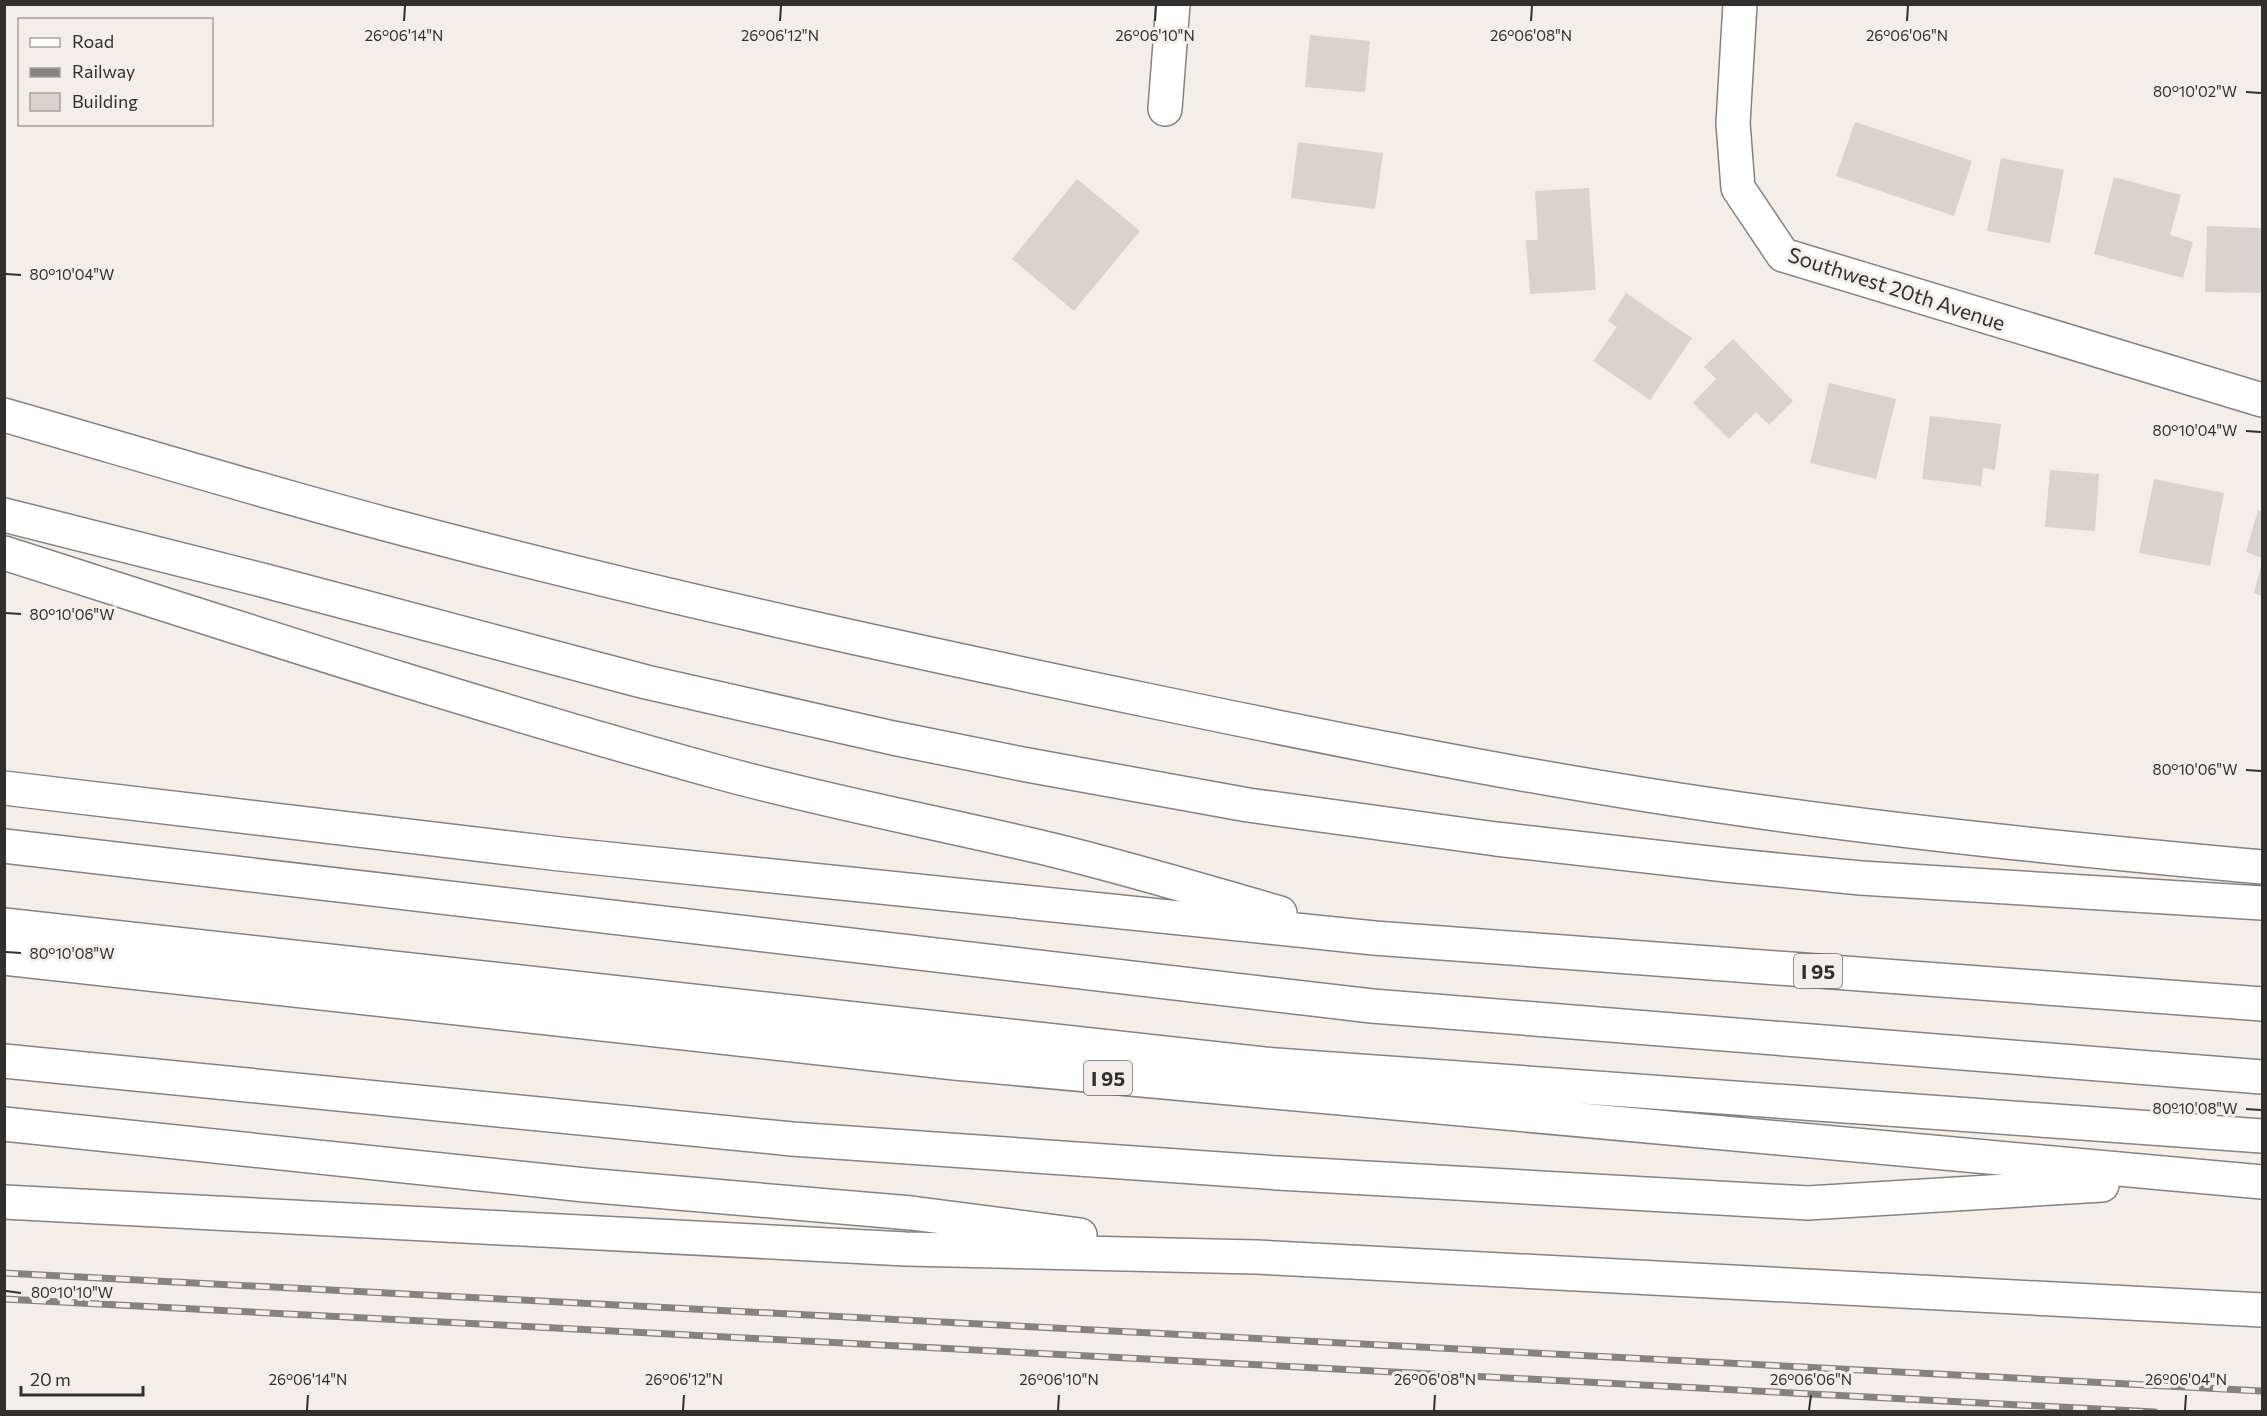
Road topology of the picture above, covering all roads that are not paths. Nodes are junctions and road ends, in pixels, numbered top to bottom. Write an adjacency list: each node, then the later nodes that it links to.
1 (1173, 4): 3 (main road)
2 (1740, 4): 4 (main road, Southwest 20th Avenue)
3 (1165, 109)
4 (2262, 400)
5 (4, 415): 10 (main road)
6 (4, 515): 11 (main road)
7 (4, 553): 13 (main road)
8 (4, 788): 13 (main road, I 95)
9 (4, 846): 17 (main road)
10 (2262, 867)
11 (2262, 903)
12 (4, 925): 19 (main road)
13 (1374, 938): 15 (main road, I 95)
14 (4, 958): 20 (main road, I 95)
15 (2262, 1004)
16 (4, 1061): 20 (main road)
17 (2262, 1077)
18 (4, 1124): 23 (main road)
19 (2262, 1136)
20 (2214, 1179): 21 (main road, I 95)
21 (2262, 1182)
22 (4, 1202): 23 (main road)
23 (1256, 1257): 24 (main road)
24 (2262, 1310)

